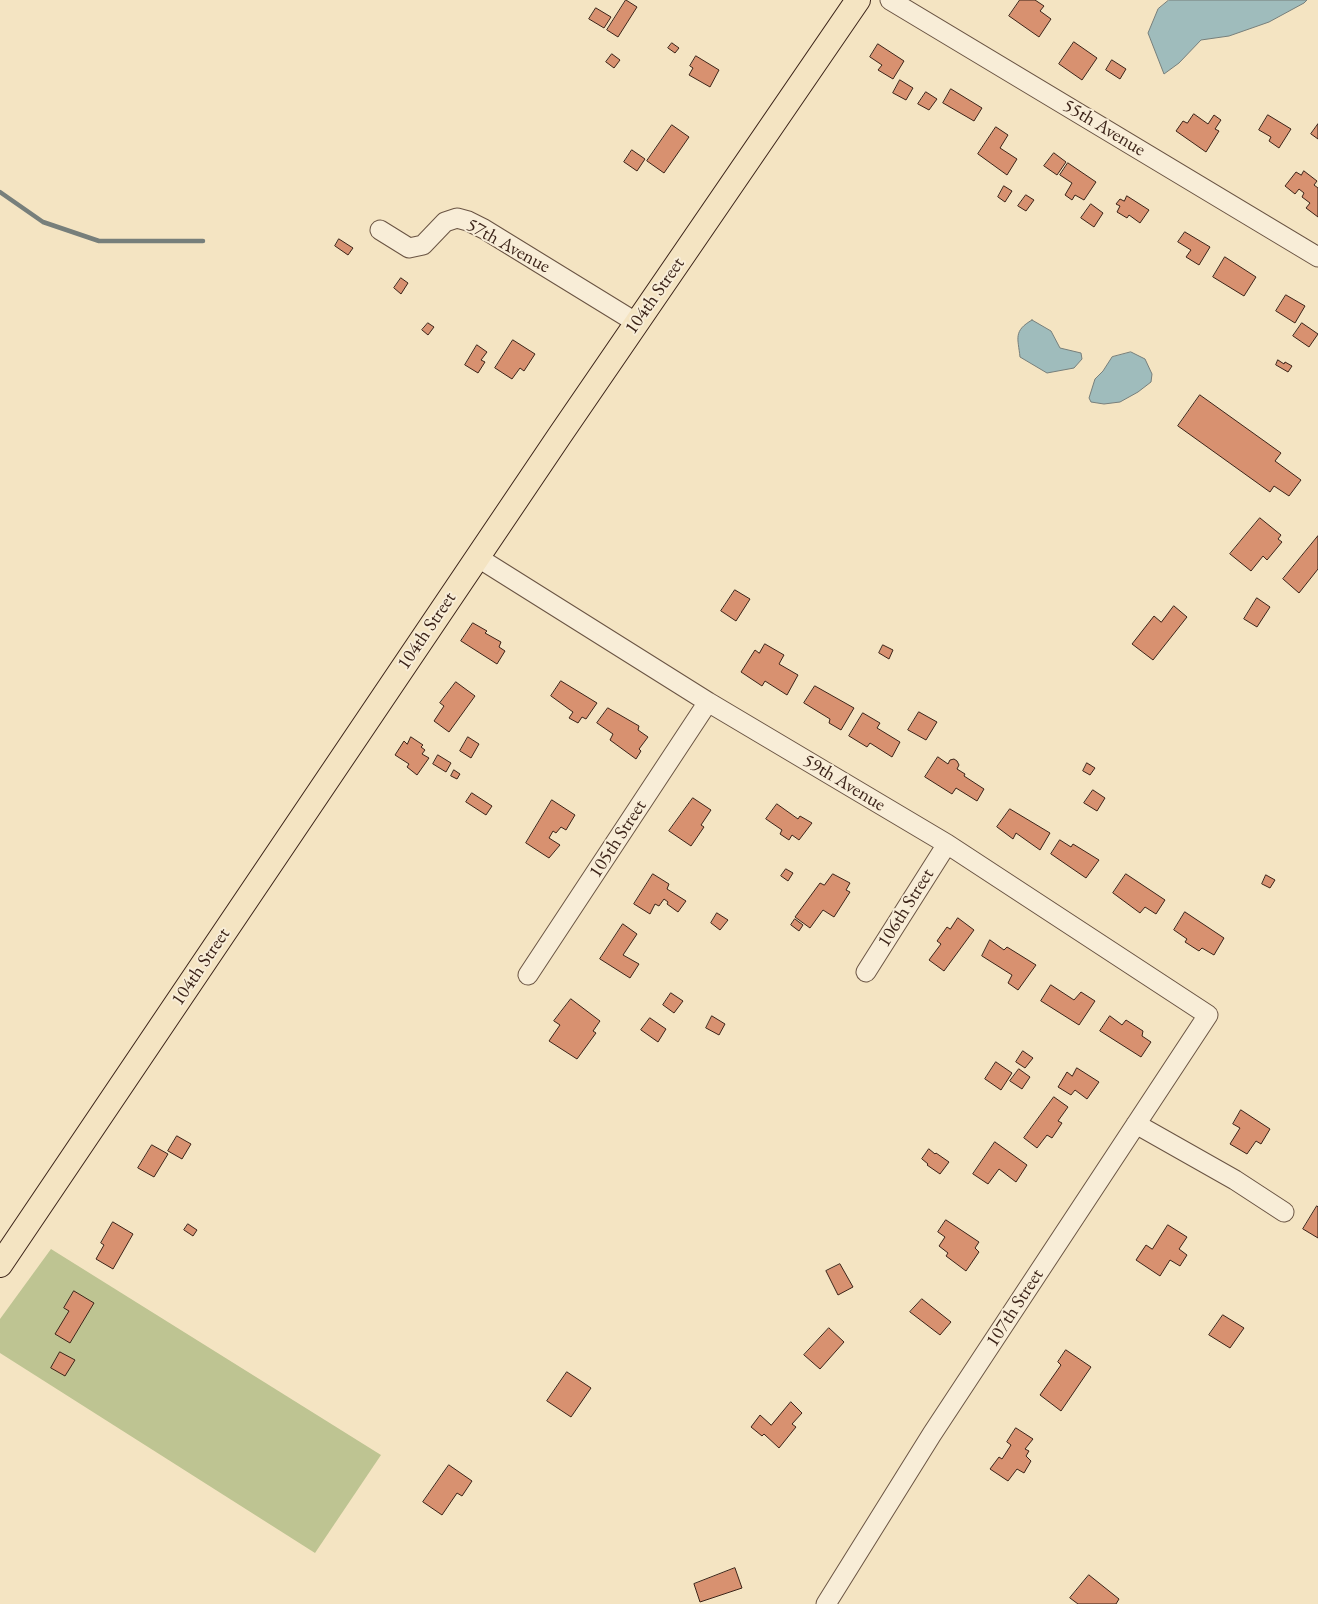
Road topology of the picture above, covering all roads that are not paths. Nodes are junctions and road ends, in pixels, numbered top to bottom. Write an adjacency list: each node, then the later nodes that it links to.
1 (858, 0): 5 (main road, 104th Street)
2 (890, 0): 4 (street, 55th Avenue)
3 (380, 230): 5 (street, 57th Avenue)
4 (1318, 256)
5 (637, 323): 6 (main road, 104th Street)
6 (477, 557): 7 (street, 59th Avenue); 14 (main road, 104th Street)
7 (708, 702): 8 (street, 59th Avenue); 10 (street, 105th Street)
8 (947, 844): 9 (street, 106th Street); 11 (street, 59th Avenue)
9 (866, 972)
10 (528, 976)
11 (1208, 1015): 12 (street, 107th Street)
12 (1136, 1124): 13 (street); 15 (street, 107th Street)
13 (1284, 1212)
14 (0, 1265)
15 (826, 1604)

